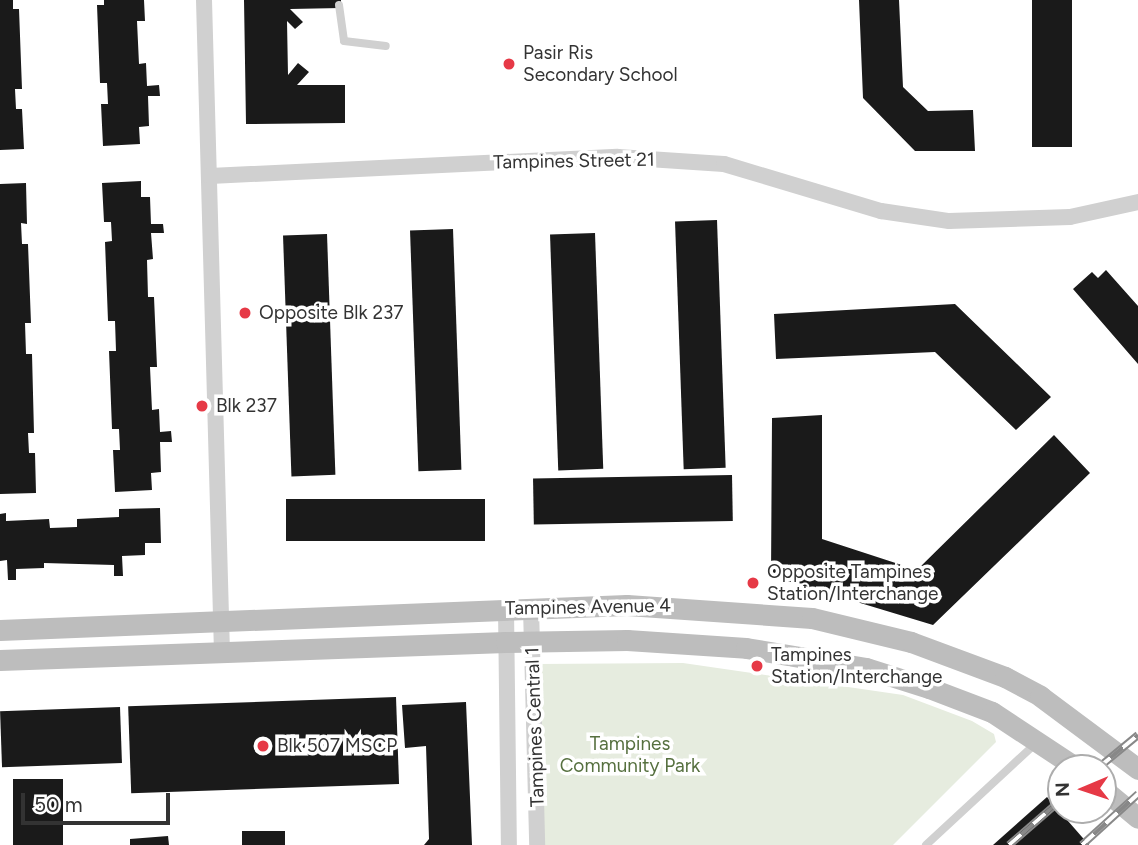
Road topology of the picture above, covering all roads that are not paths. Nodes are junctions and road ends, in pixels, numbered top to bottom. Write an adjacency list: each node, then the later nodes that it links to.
1 (204, 0): 4 (street)
2 (339, 5): 3 (lane)
3 (386, 46)
4 (210, 176): 5 (street, Tampines Street 21); 8 (street)
5 (1138, 202)
6 (531, 608): 7 (main road, Tampines Avenue 4); 11 (street, Tampines Central 1); 16 (main road, Tampines Avenue 4)
7 (506, 609): 8 (main road, Tampines Avenue 4); 10 (street, Tampines Central 1)
8 (222, 620): 9 (main road, Tampines Avenue 4); 12 (street)
9 (0, 630)
10 (506, 642): 11 (main road, Tampines Avenue 4); 12 (main road, Tampines Avenue 4); 19 (street, Tampines Central 1)
11 (532, 642): 14 (main road, Tampines Avenue 4); 20 (street, Tampines Central 1)
12 (222, 652): 13 (main road, Tampines Avenue 4)
13 (0, 660)
14 (1038, 741): 15 (main road, Tampines Avenue 4); 21 (lane)
15 (1057, 754)
16 (1138, 769)
17 (1117, 801): 18 (main road)
18 (1138, 818)
19 (509, 845)
20 (537, 845)
21 (926, 845)

